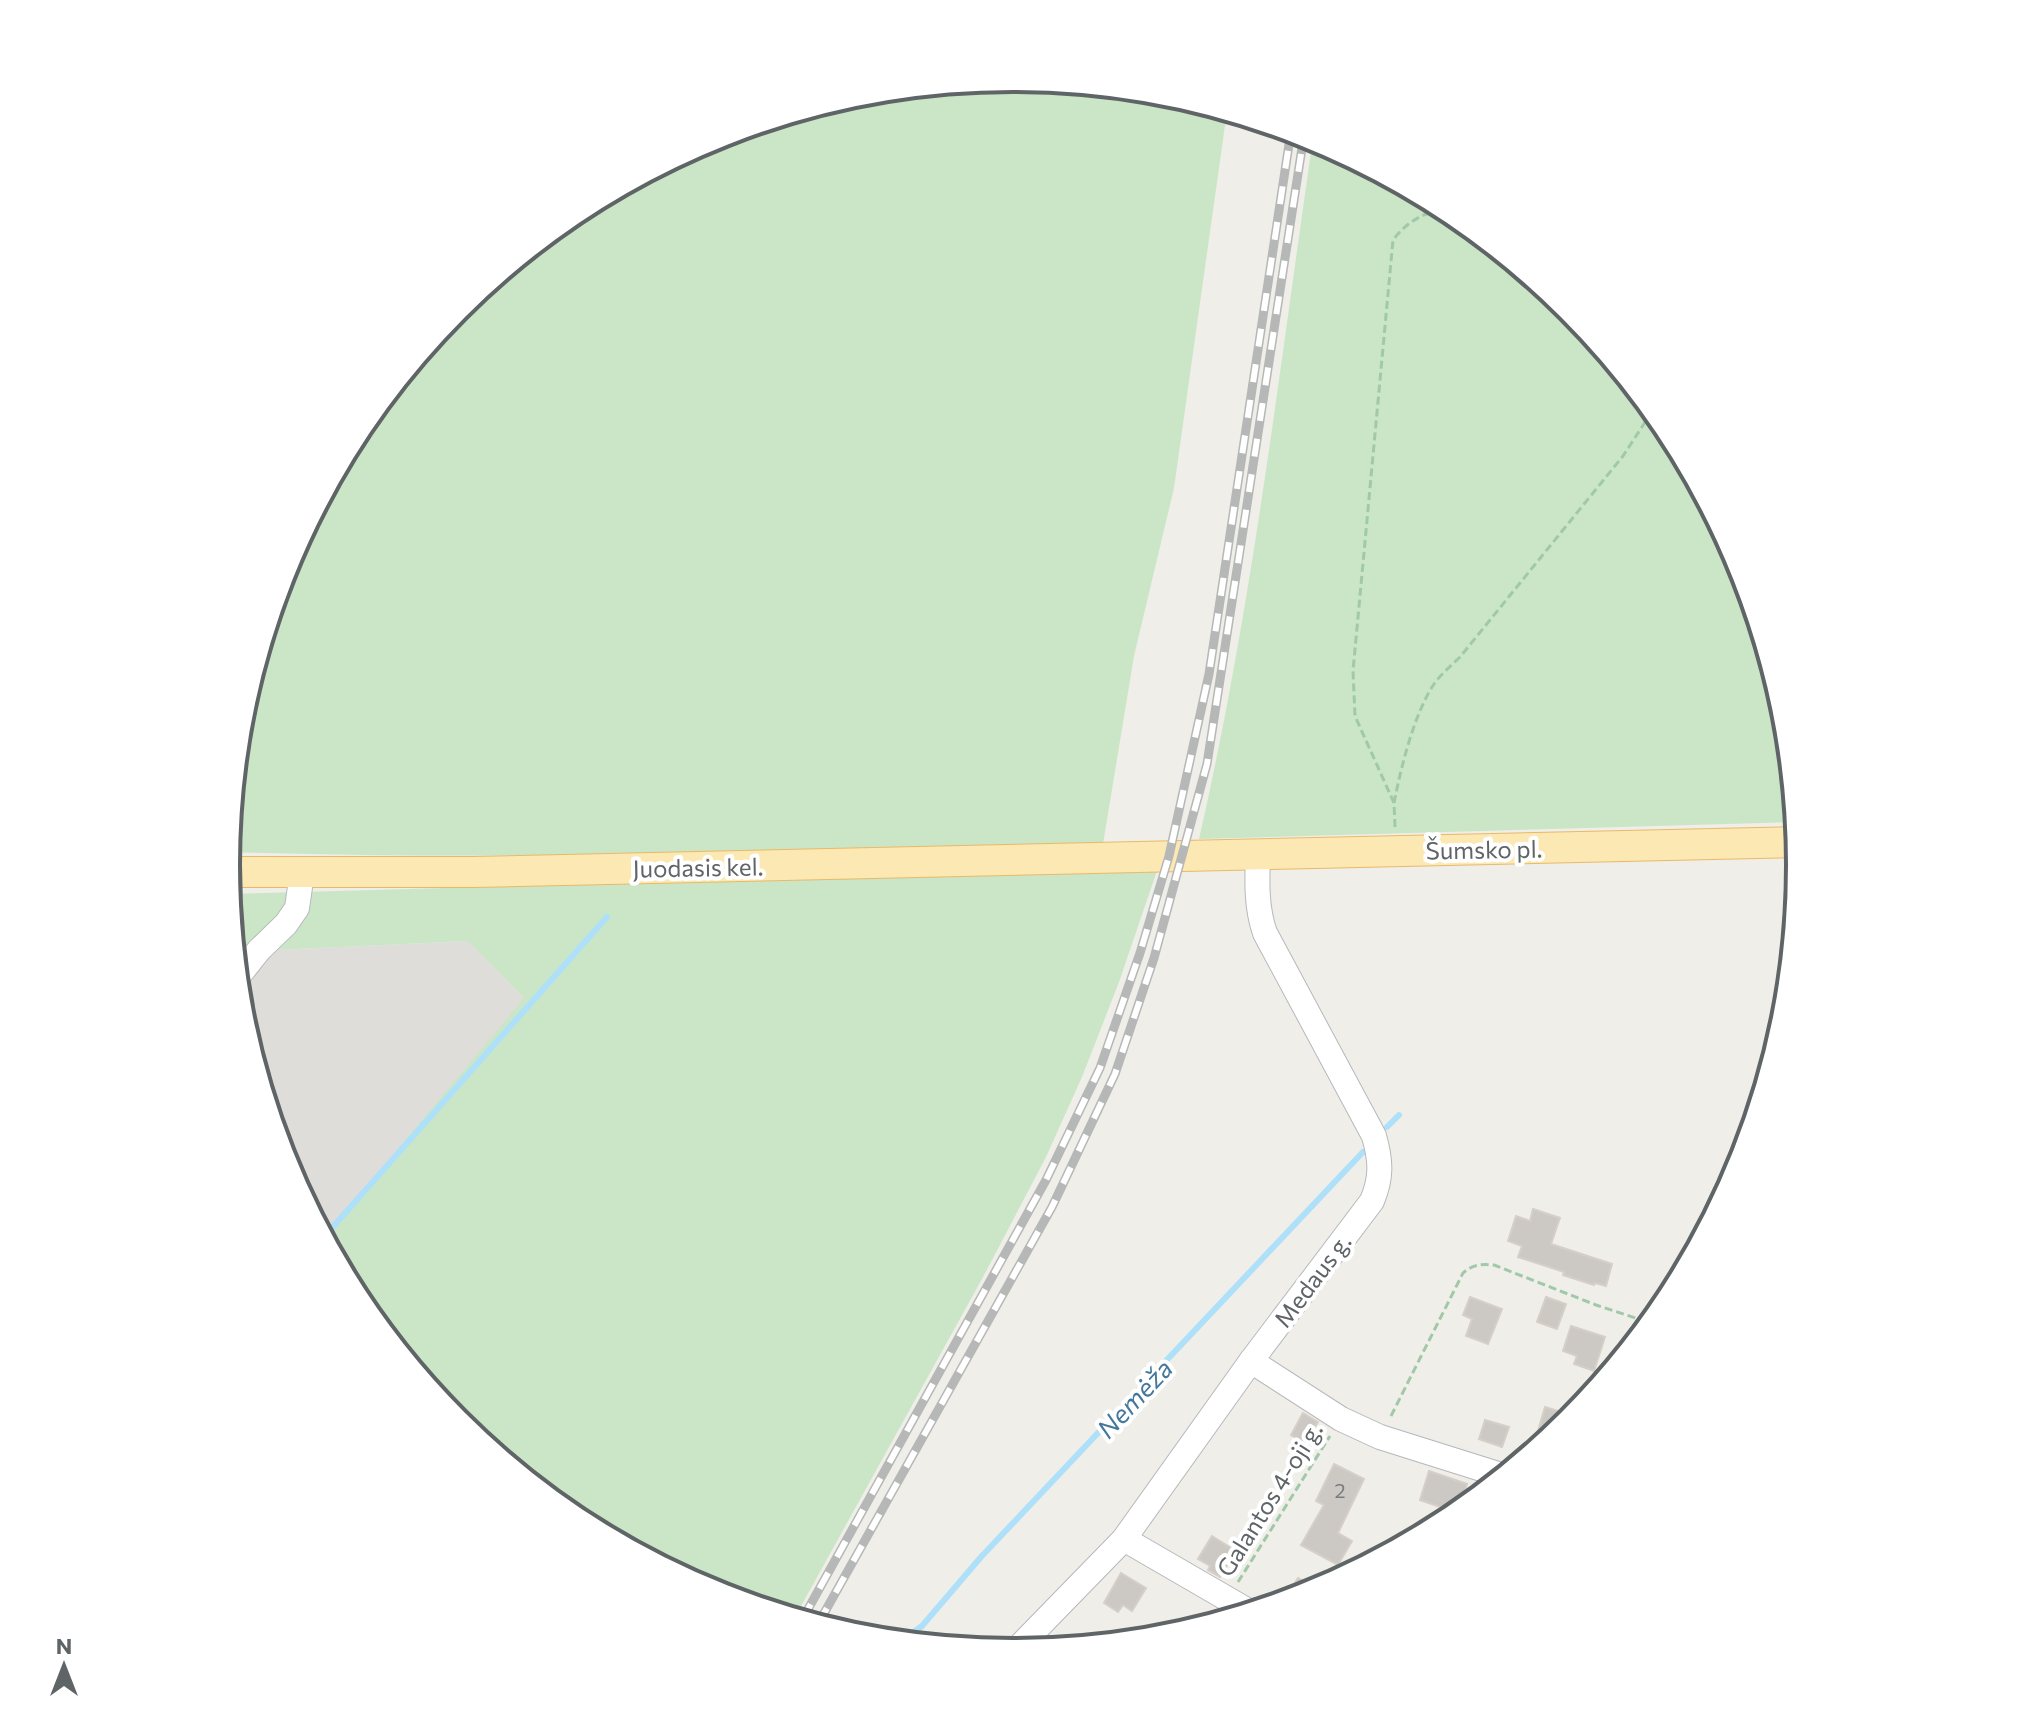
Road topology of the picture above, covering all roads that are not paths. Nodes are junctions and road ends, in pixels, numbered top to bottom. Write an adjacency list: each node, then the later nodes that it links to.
1 (1785, 842): 2 (main road, Šumsko pl.)
2 (1258, 854): 3 (main road, Šumsko pl.); 7 (street, Medaus g.)
3 (1169, 856): 5 (main road, Juodasis kel.)
4 (240, 872): 5 (main road, Juodasis kel.)
5 (302, 873): 6 (street)
6 (247, 965)
7 (1251, 1361): 8 (street); 9 (street, Medaus g.)
8 (1491, 1472)
9 (1124, 1539): 10 (street); 11 (street, Medaus g.)
10 (1237, 1604)
11 (1028, 1637)

